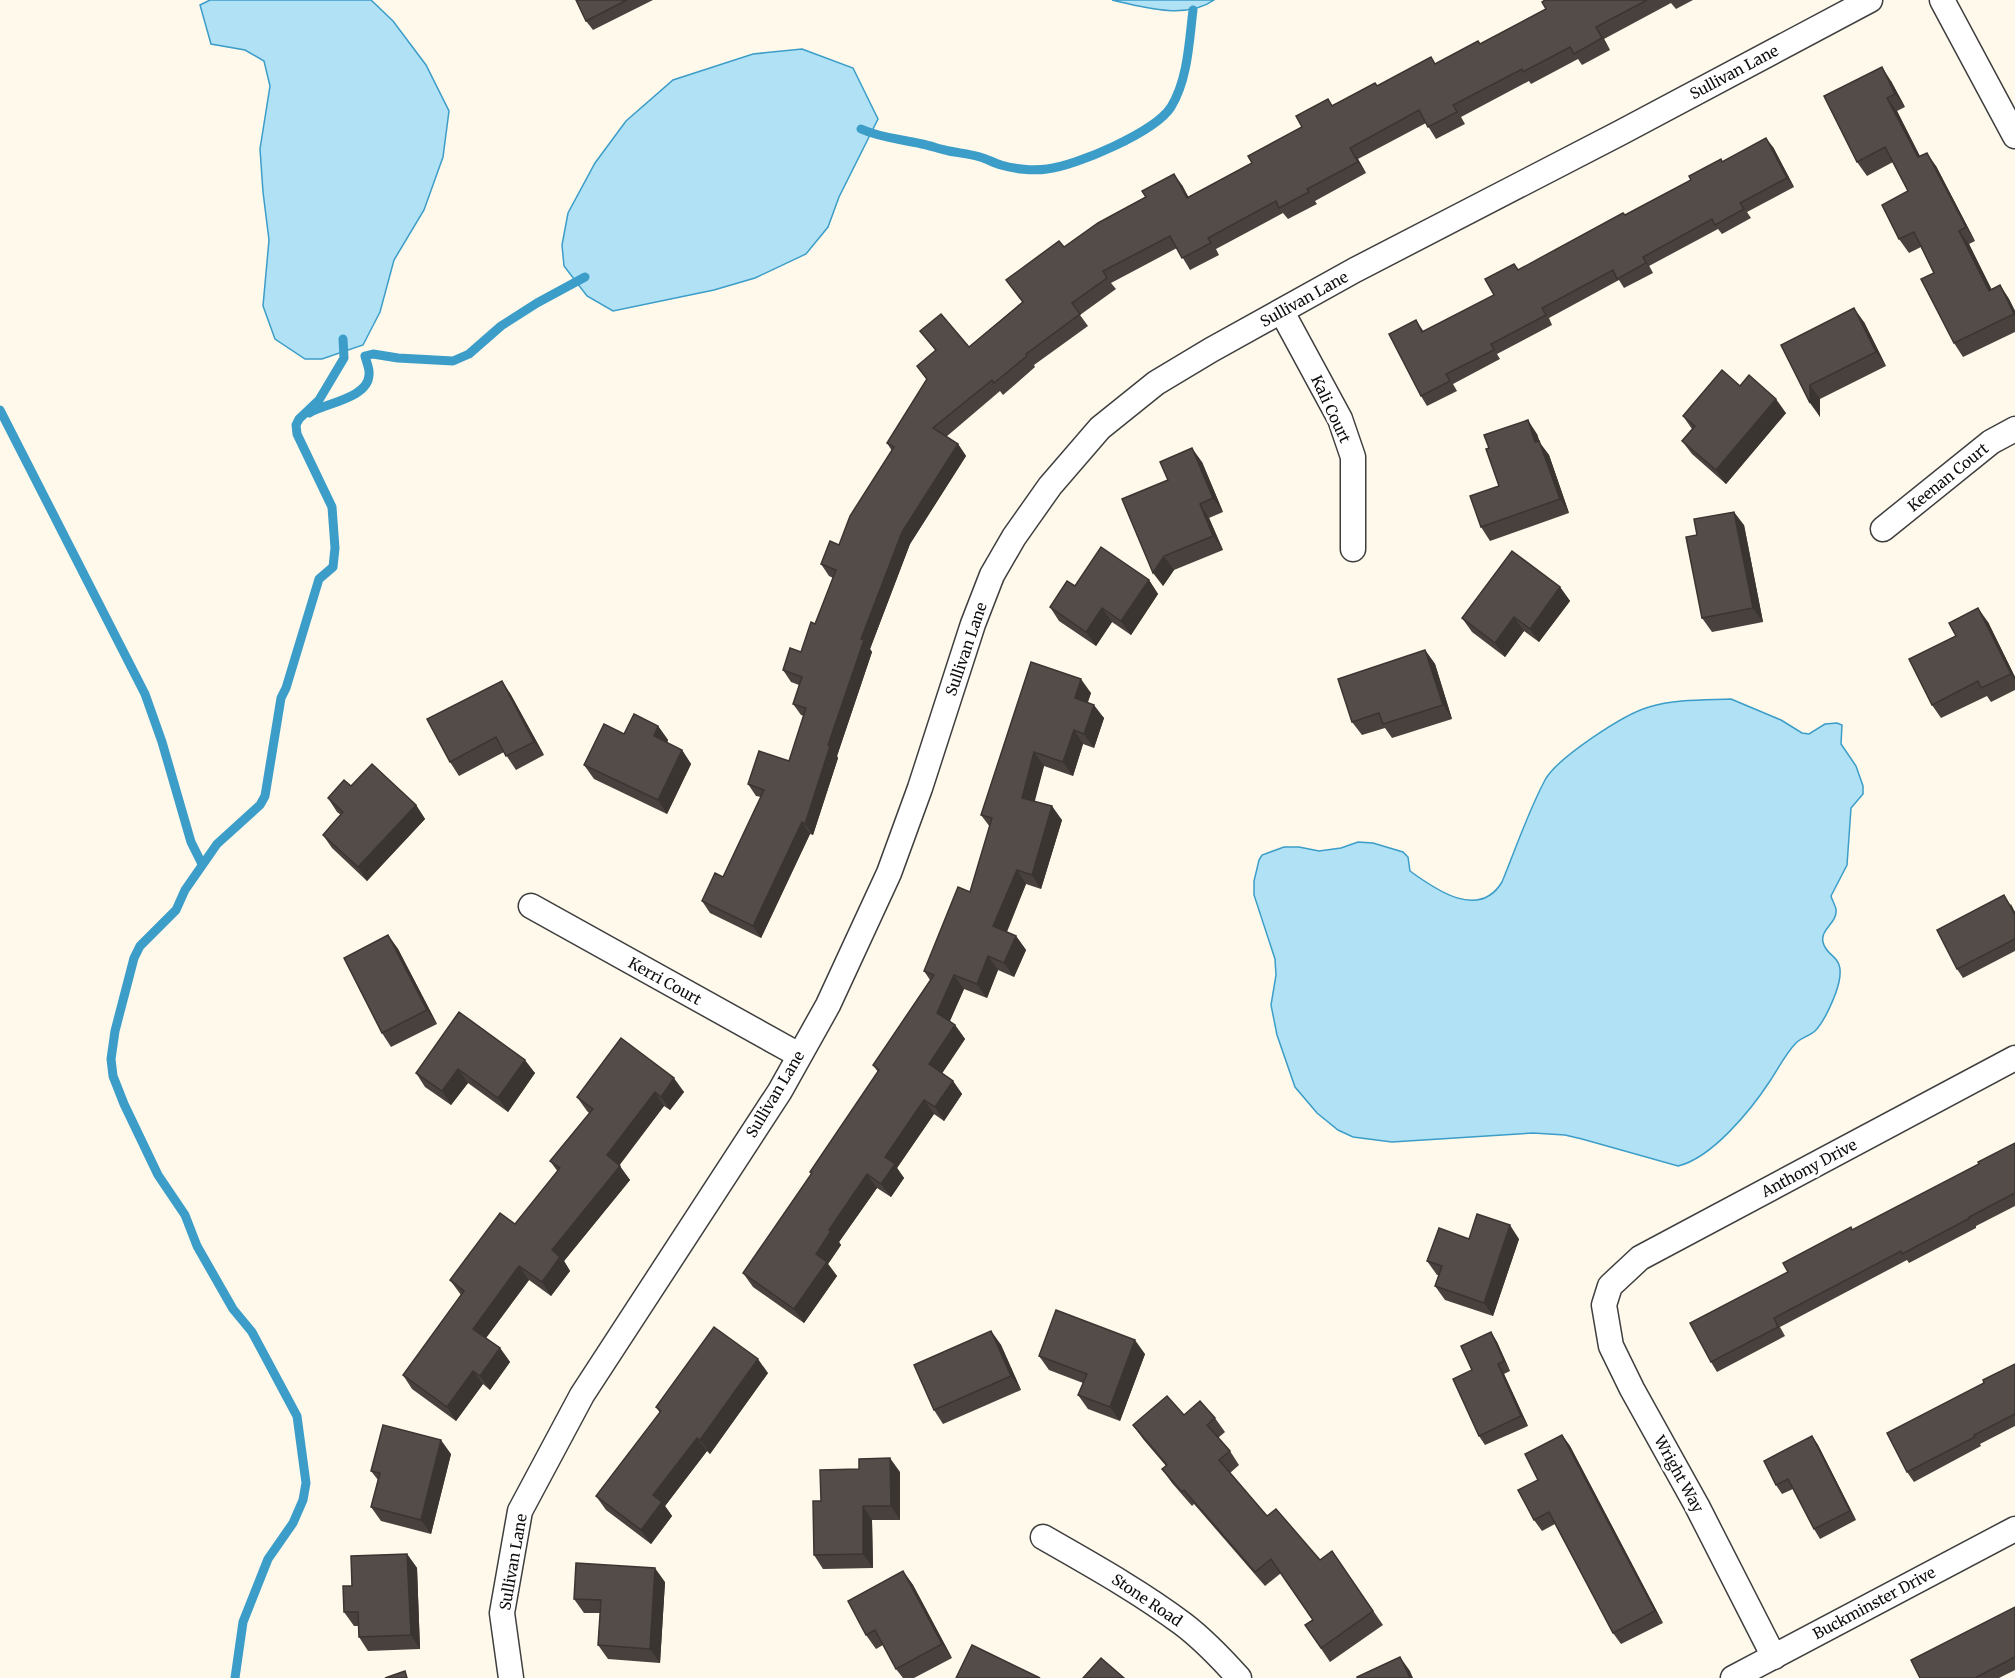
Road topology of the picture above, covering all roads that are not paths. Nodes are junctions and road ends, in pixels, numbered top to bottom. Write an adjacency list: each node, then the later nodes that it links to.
1 (1870, 0): 4 (street, Sullivan Lane)
2 (1942, 0): 3 (street)
3 (2015, 136)
4 (1282, 312): 7 (street, Kali Court); 9 (street, Sullivan Lane)
5 (2015, 429): 6 (street, Keenan Court)
6 (1883, 529)
7 (1353, 549)
8 (531, 906): 9 (street, Kerri Court)
9 (799, 1055): 15 (street, Sullivan Lane)
10 (2015, 1058): 11 (street, Anthony Drive)
11 (1610, 1286): 14 (street, Wright Way)
12 (2015, 1528): 14 (street, Buckminster Drive)
13 (1043, 1537): 16 (street, Stone Road)
14 (1774, 1657): 17 (street, Buckminster Drive)
15 (511, 1678)
16 (1239, 1678)
17 (1733, 1678)

